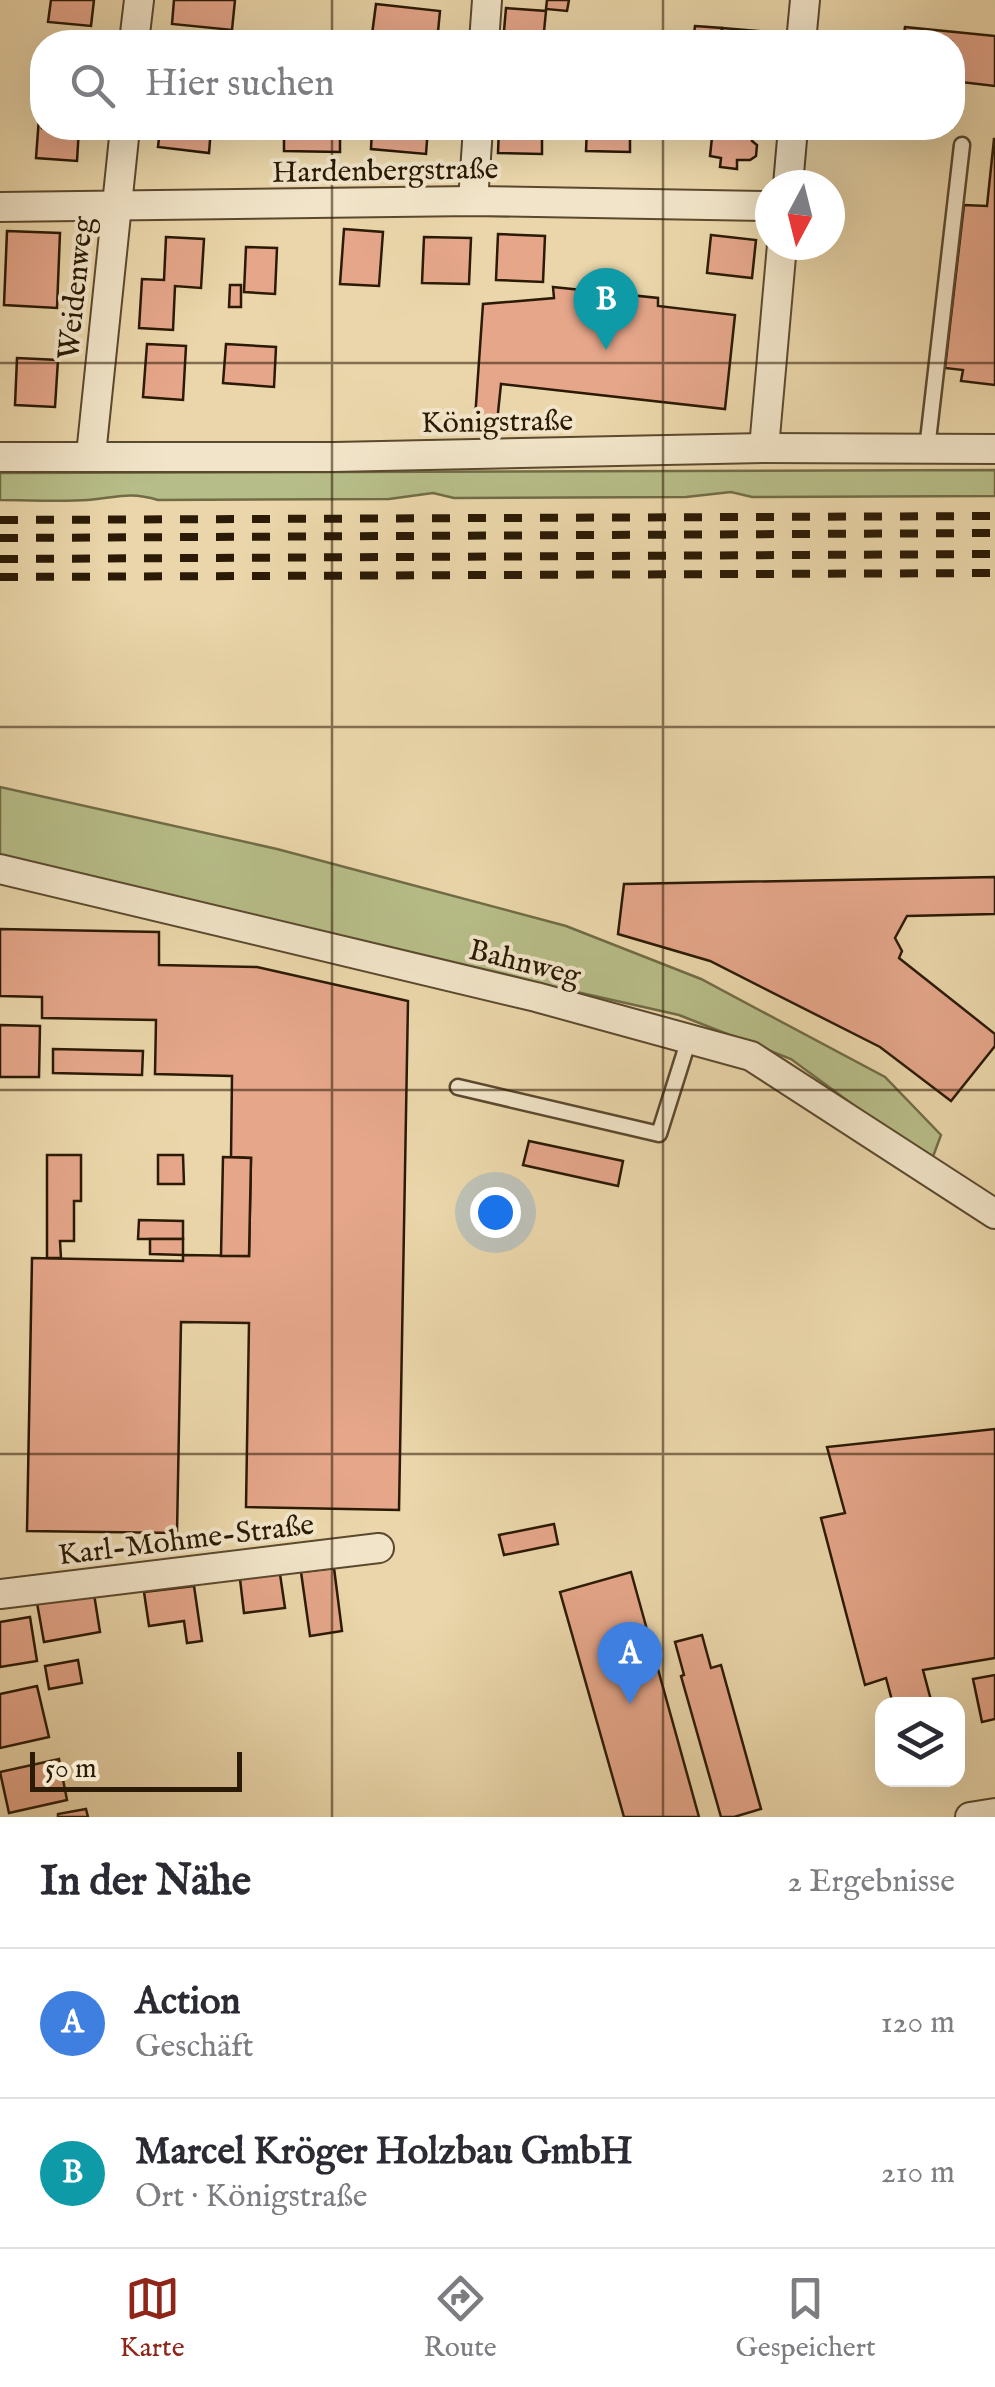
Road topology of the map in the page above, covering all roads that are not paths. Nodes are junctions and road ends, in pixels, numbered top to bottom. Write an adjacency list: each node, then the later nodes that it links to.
1 (139, 0): 4 (street)
2 (488, 0): 5 (street)
3 (805, 0): 6 (street)
4 (135, 30)
5 (485, 30)
6 (802, 30)
7 (124, 140): 13 (street, Weidenweg)
8 (477, 140): 12 (street)
9 (792, 140): 11 (street)
10 (962, 145): 18 (lane)
11 (789, 170)
12 (472, 201): 13 (street, Hardenbergstraße); 14 (street, Hardenbergstraße)
13 (116, 206): 15 (street, Hardenbergstraße); 20 (street, Weidenweg)
14 (755, 206)
15 (0, 207)
16 (781, 260): 17 (street)
17 (764, 448): 18 (street, Königstraße); 20 (street, Königstraße)
18 (927, 448): 19 (street, Königstraße)
19 (995, 449)
20 (91, 455): 21 (street, Königstraße)
21 (0, 456)
22 (0, 869): 23 (street, Bahnweg)
23 (690, 1039): 24 (lane); 25 (street, Bahnweg)
24 (458, 1087)
25 (995, 1214)
26 (380, 1548): 27 (street, Karl-Mohme-Straße)
27 (0, 1594)
28 (995, 1813): 29 (street)
29 (970, 1817)

